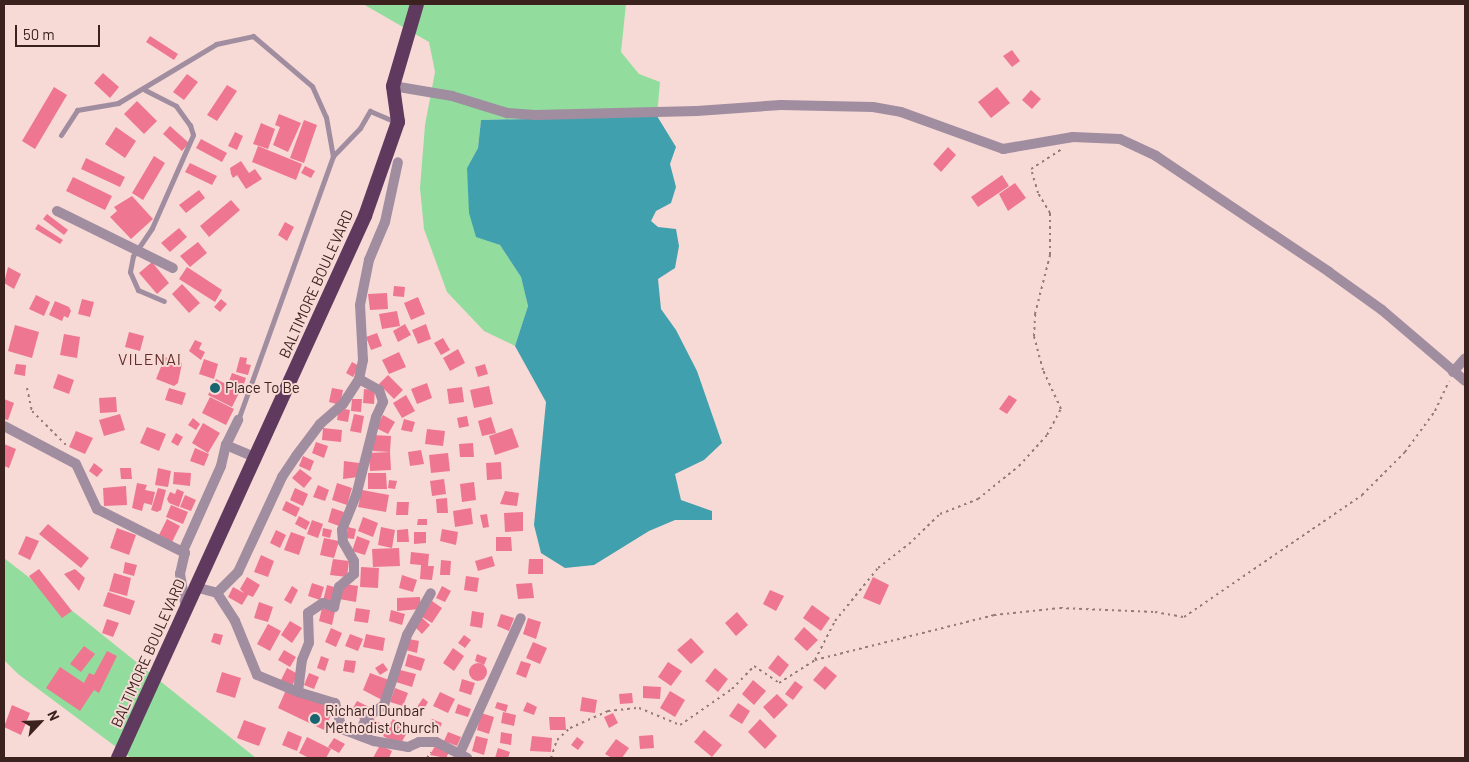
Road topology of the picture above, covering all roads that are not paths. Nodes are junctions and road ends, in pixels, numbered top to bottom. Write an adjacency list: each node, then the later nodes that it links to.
1 (417, 4): 2 (highway, BALTIMORE BOULEVARD)
2 (394, 86): 4 (highway, BALTIMORE BOULEVARD); 13 (street)
3 (145, 90): 5 (lane); 6 (lane); 9 (lane)
4 (398, 122): 6 (lane); 19 (highway, BALTIMORE BOULEVARD)
5 (61, 135)
6 (333, 156): 16 (lane)
7 (398, 162): 14 (street)
8 (56, 211): 9 (street)
9 (138, 251): 10 (street); 11 (lane)
10 (174, 268)
11 (164, 302)
12 (1465, 358): 13 (street)
13 (1453, 372): 15 (street)
14 (358, 379): 23 (street); 26 (street)
15 (1465, 381)
16 (238, 420): 18 (street)
17 (4, 426): 20 (street)
18 (226, 445): 19 (street); 20 (street)
19 (256, 458): 21 (highway, BALTIMORE BOULEVARD)
20 (185, 553): 24 (street)
21 (195, 587): 23 (street); 24 (highway, BALTIMORE BOULEVARD)
22 (431, 593): 27 (street)
23 (217, 594): 26 (street)
24 (187, 610): 29 (highway, BALTIMORE BOULEVARD)
25 (521, 618): 28 (street)
26 (298, 692): 27 (street)
27 (359, 734): 28 (street)
28 (463, 756)
29 (118, 758)

